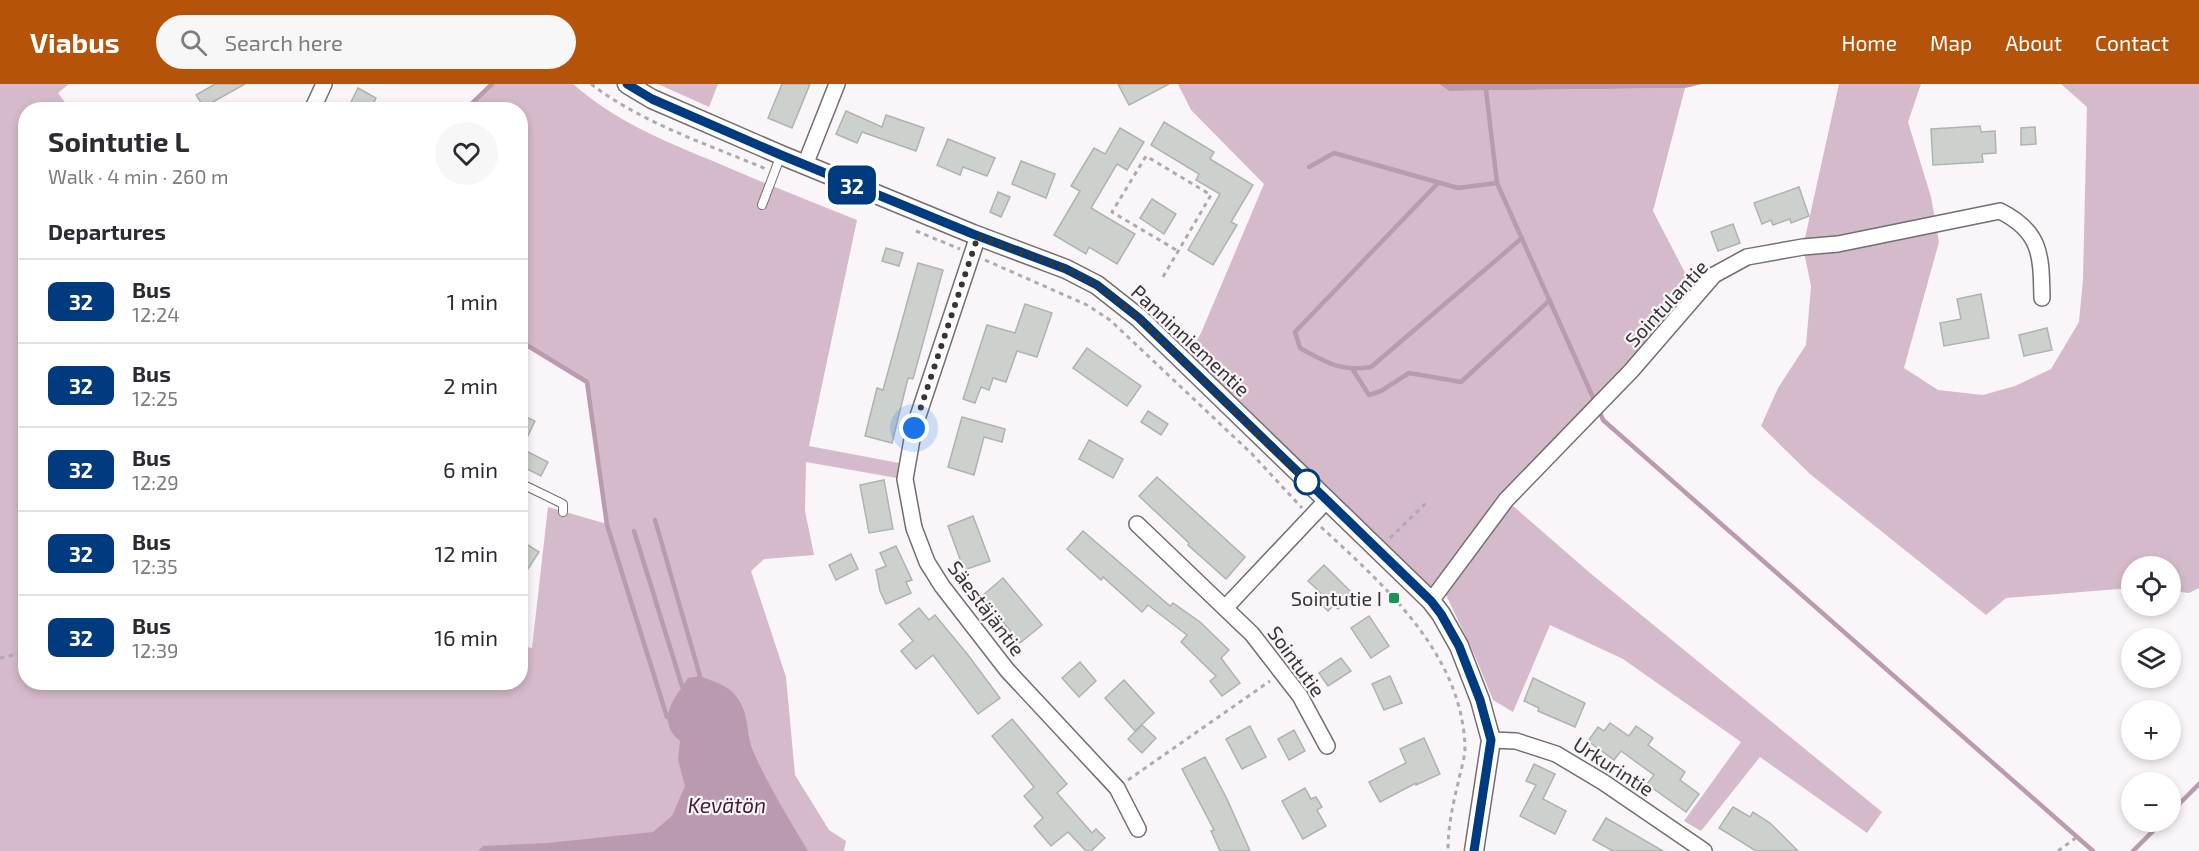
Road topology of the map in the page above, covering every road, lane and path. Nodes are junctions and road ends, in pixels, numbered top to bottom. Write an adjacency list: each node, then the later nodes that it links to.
1 (324, 84): 5 (street)
2 (591, 84): 8 (path)
3 (627, 84): 6 (street, Panninniementie)
4 (837, 84): 7 (street)
5 (316, 102)
6 (781, 155): 7 (street, Panninniementie); 8 (lane)
7 (805, 165): 11 (street, Panninniementie)
8 (775, 173): 9 (lane)
9 (762, 205)
10 (909, 228): 13 (path)
11 (978, 236): 13 (street, Säestäjäntie); 17 (street, Panninniementie)
12 (1178, 251): 12 (path); 14 (path)
13 (972, 255): 20 (path); 30 (street, Säestäjäntie)
14 (1162, 278)
15 (2042, 298): 23 (street, Sointulantie)
16 (528, 487): 19 (lane)
17 (1326, 501): 20 (street); 22 (street, Panninniementie)
18 (1426, 503): 22 (path)
19 (562, 512)
20 (1311, 518): 24 (street); 33 (path)
21 (1137, 524): 24 (street, Sointutie)
22 (1378, 551): 23 (street, Panninniementie)
23 (1431, 601): 28 (street, Panninniementie)
24 (1226, 607): 27 (street, Sointutie)
25 (18, 654): 26 (path)
26 (0, 658)
27 (1282, 673): 29 (street, Sointutie); 30 (path)
28 (1491, 740): 34 (street, Panninniementie); 35 (street, Urkurintie)
29 (1327, 746)
30 (1117, 788): 31 (street, Säestäjäntie)
31 (1138, 829)
32 (2077, 837): 36 (path)
33 (1448, 851)
34 (1474, 851)
35 (1704, 851)
36 (2058, 851)

